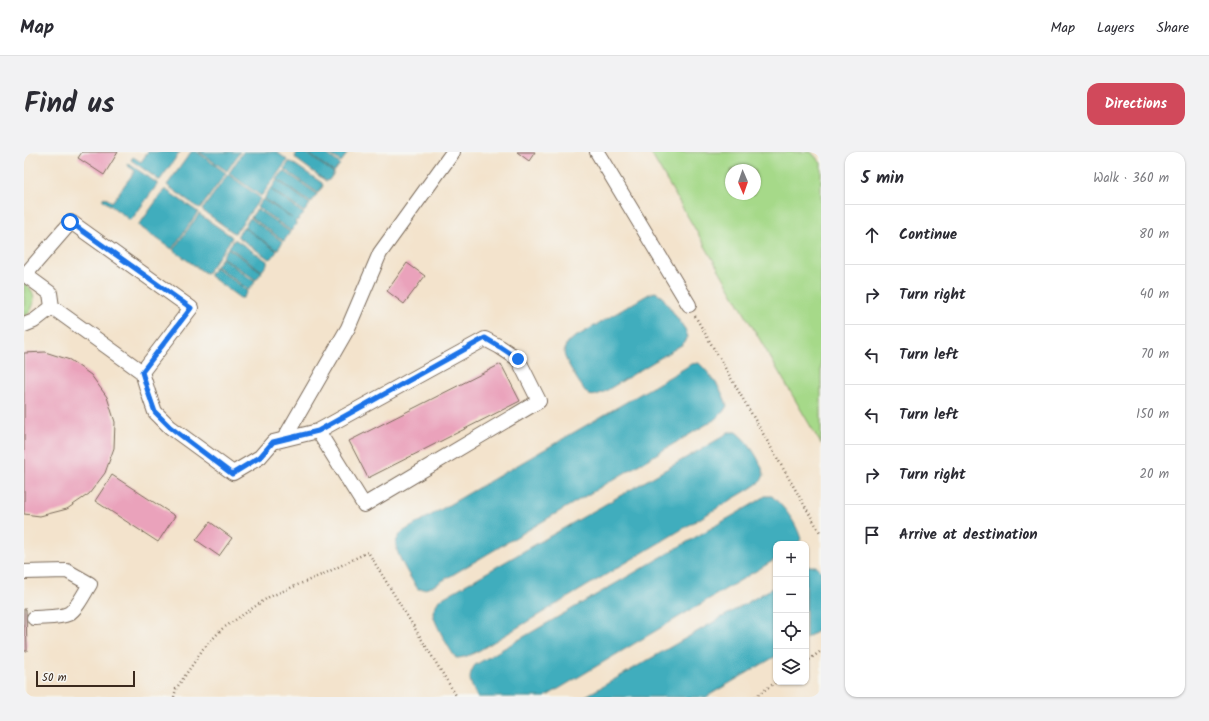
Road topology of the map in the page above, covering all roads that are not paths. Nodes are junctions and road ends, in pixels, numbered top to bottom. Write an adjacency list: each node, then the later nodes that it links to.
1 (453, 152): 9 (lane)
2 (597, 152): 4 (lane)
3 (24, 274): 5 (lane); 7 (lane)
4 (689, 305)
5 (52, 308): 6 (lane); 7 (lane)
6 (24, 325)
7 (142, 372): 9 (lane)
8 (318, 431): 8 (lane); 9 (lane)
9 (284, 440)
10 (24, 572): 11 (lane)
11 (34, 618)

